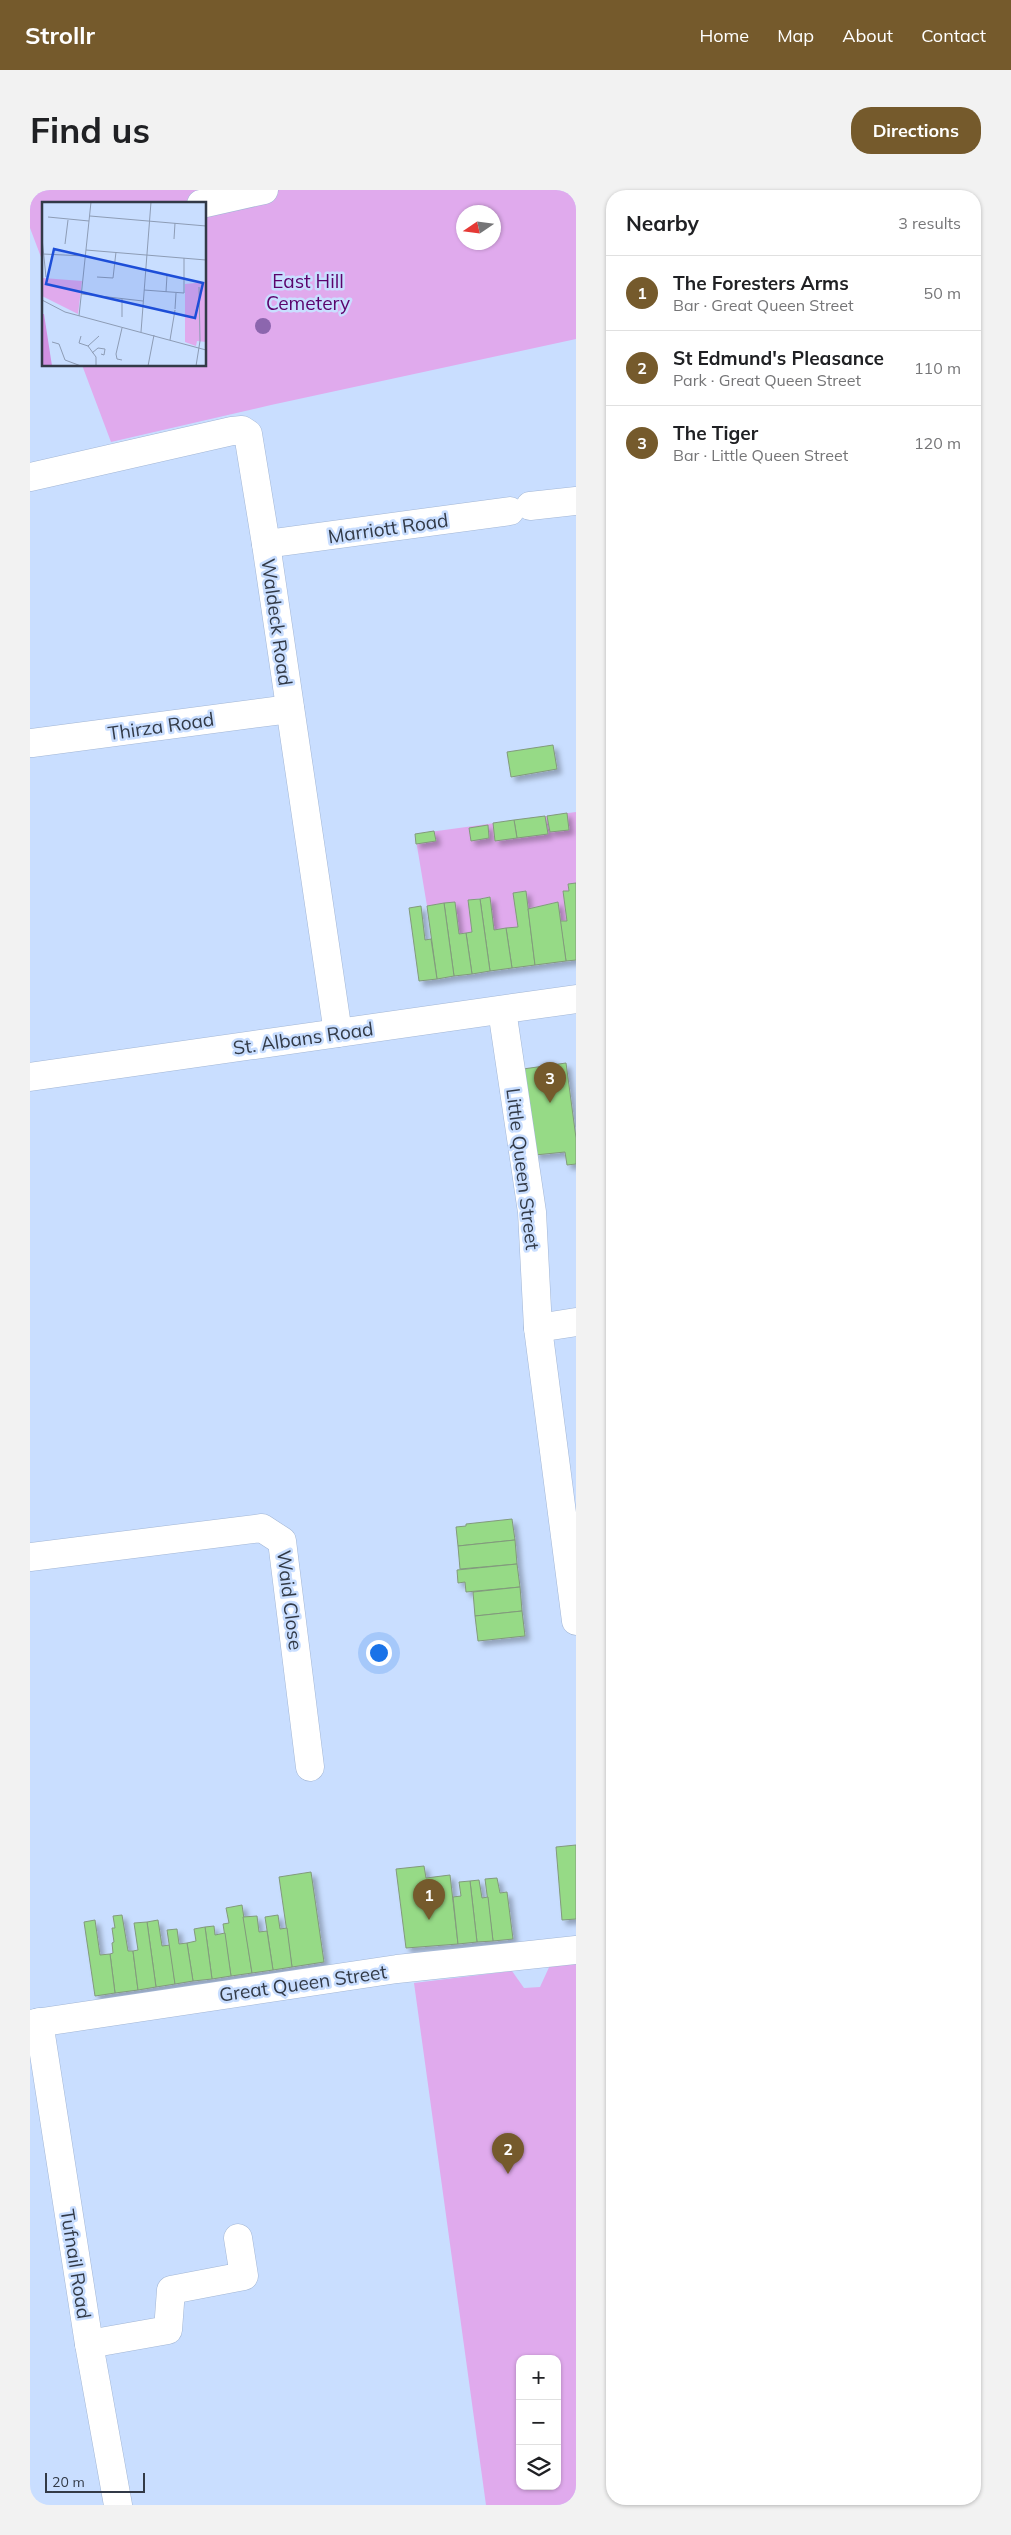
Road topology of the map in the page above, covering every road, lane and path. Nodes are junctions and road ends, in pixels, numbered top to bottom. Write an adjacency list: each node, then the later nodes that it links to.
1 (264, 190): 2 (street)
2 (206, 203)
3 (30, 477): 5 (street, Waldeck Road)
4 (576, 501): 5 (street, Marriott Road)
5 (266, 544): 6 (street, Waldeck Road)
6 (290, 709): 7 (street, Thirza Road); 10 (street, Waldeck Road)
7 (32, 743)
8 (576, 999): 9 (street, St. Albans Road)
9 (502, 1010): 10 (street, St. Albans Road); 13 (street, Little Queen Street)
10 (338, 1033): 11 (street, St. Albans Road)
11 (30, 1077)
12 (576, 1322): 13 (street)
13 (538, 1328): 15 (street, Little Queen Street)
14 (30, 1557): 16 (street, Waid Close)
15 (576, 1621)
16 (310, 1767)
17 (576, 1950): 18 (street, Great Queen Street)
18 (35, 2023): 20 (street, Tufnail Road)
19 (238, 2238): 20 (street)
20 (89, 2344): 21 (street, Tufnail Road)
21 (118, 2505)

